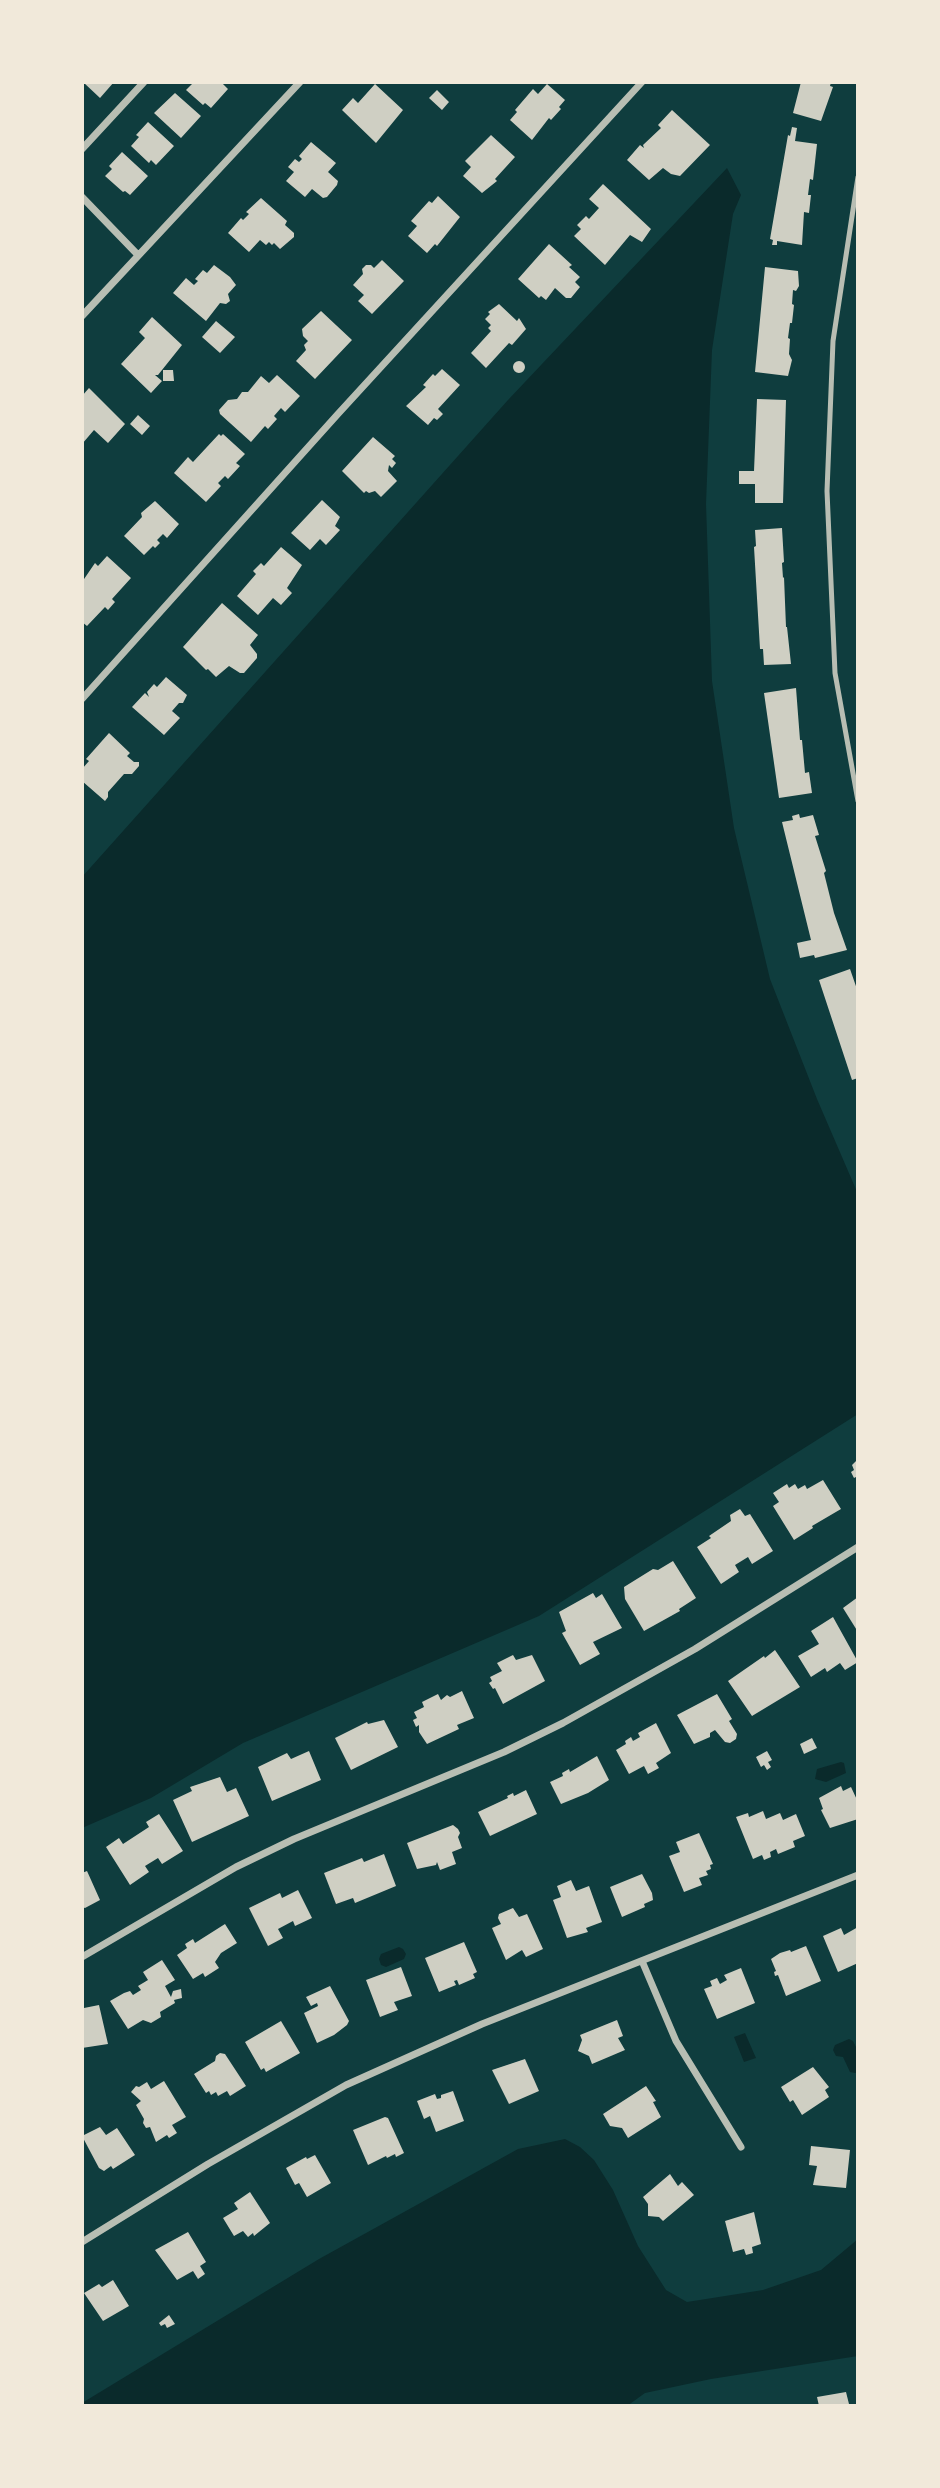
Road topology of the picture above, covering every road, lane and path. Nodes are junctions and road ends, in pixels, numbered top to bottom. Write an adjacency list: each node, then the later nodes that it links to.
1 (144, 82): 4 (street)
2 (300, 82): 7 (street)
3 (642, 82): 9 (street)
4 (82, 149)
5 (858, 177): 10 (lane)
6 (82, 197): 7 (street)
7 (138, 255): 8 (street)
8 (82, 316)
9 (82, 699)
10 (858, 801)
11 (858, 1547): 13 (street)
12 (858, 1875): 14 (street)
13 (82, 1956)
14 (642, 1961): 15 (street); 16 (street)
15 (741, 2147)
16 (82, 2242)

